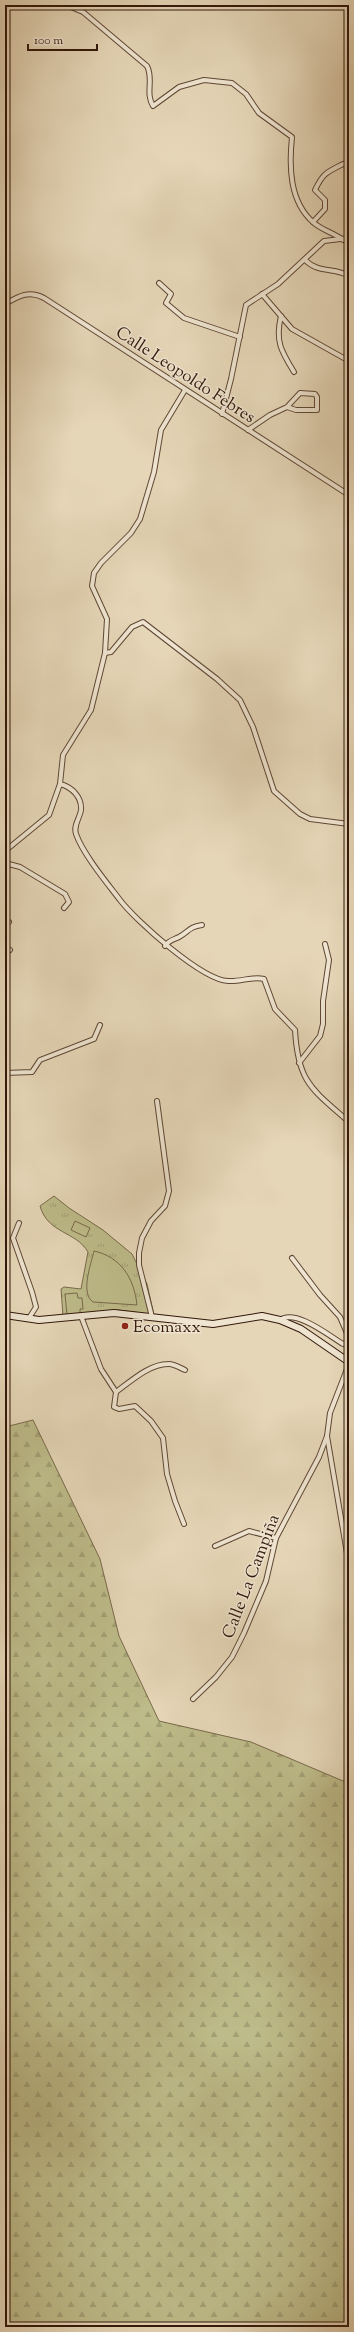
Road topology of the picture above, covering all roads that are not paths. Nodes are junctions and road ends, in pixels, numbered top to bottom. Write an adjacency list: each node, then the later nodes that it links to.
1 (66, 5): 3 (street)
2 (343, 164): 3 (street)
3 (313, 222): 5 (street)
4 (349, 238): 5 (street)
5 (343, 240): 6 (street)
6 (305, 260): 7 (street); 9 (street)
7 (349, 276)
8 (159, 282): 12 (street)
9 (262, 294): 11 (street); 12 (street)
10 (5, 304): 15 (street, Calle Leopoldo Febres)
11 (281, 316): 13 (street); 14 (street)
12 (240, 337): 17 (street)
13 (349, 361)
14 (294, 372)
15 (185, 390): 17 (street, Calle Leopoldo Febres); 20 (street)
16 (288, 407): 16 (street); 18 (street)
17 (222, 414): 18 (street, Calle Leopoldo Febres)
18 (248, 430): 19 (street, Calle Leopoldo Febres)
19 (349, 495)
20 (105, 653): 21 (street); 22 (street)
21 (60, 784): 23 (street); 28 (street)
22 (349, 824)
23 (5, 851)
24 (5, 863): 25 (street)
25 (64, 908)
26 (202, 925): 28 (street)
27 (325, 944): 32 (street)
28 (165, 946): 32 (street)
29 (5, 947): 30 (street)
30 (10, 950)
31 (100, 1025): 33 (street)
32 (299, 1063): 35 (street)
33 (5, 1073)
34 (157, 1101): 40 (street)
35 (349, 1122)
36 (19, 1223): 41 (street)
37 (292, 1258): 43 (street)
38 (5, 1315): 41 (street)
39 (81, 1316): 40 (street); 41 (street); 47 (street)
40 (152, 1316): 42 (street)
41 (30, 1318)
42 (280, 1320): 44 (street); 45 (street)
43 (349, 1338)
44 (349, 1342)
45 (348, 1362): 48 (street, Calle La Campiña)
46 (185, 1370): 47 (street)
47 (116, 1392): 49 (street)
48 (327, 1436): 50 (street, Calle La Campiña); 52 (street)
49 (184, 1524)
50 (276, 1538): 51 (street); 53 (street, Calle La Campiña)
51 (215, 1546)
52 (349, 1565)
53 (193, 1699)

